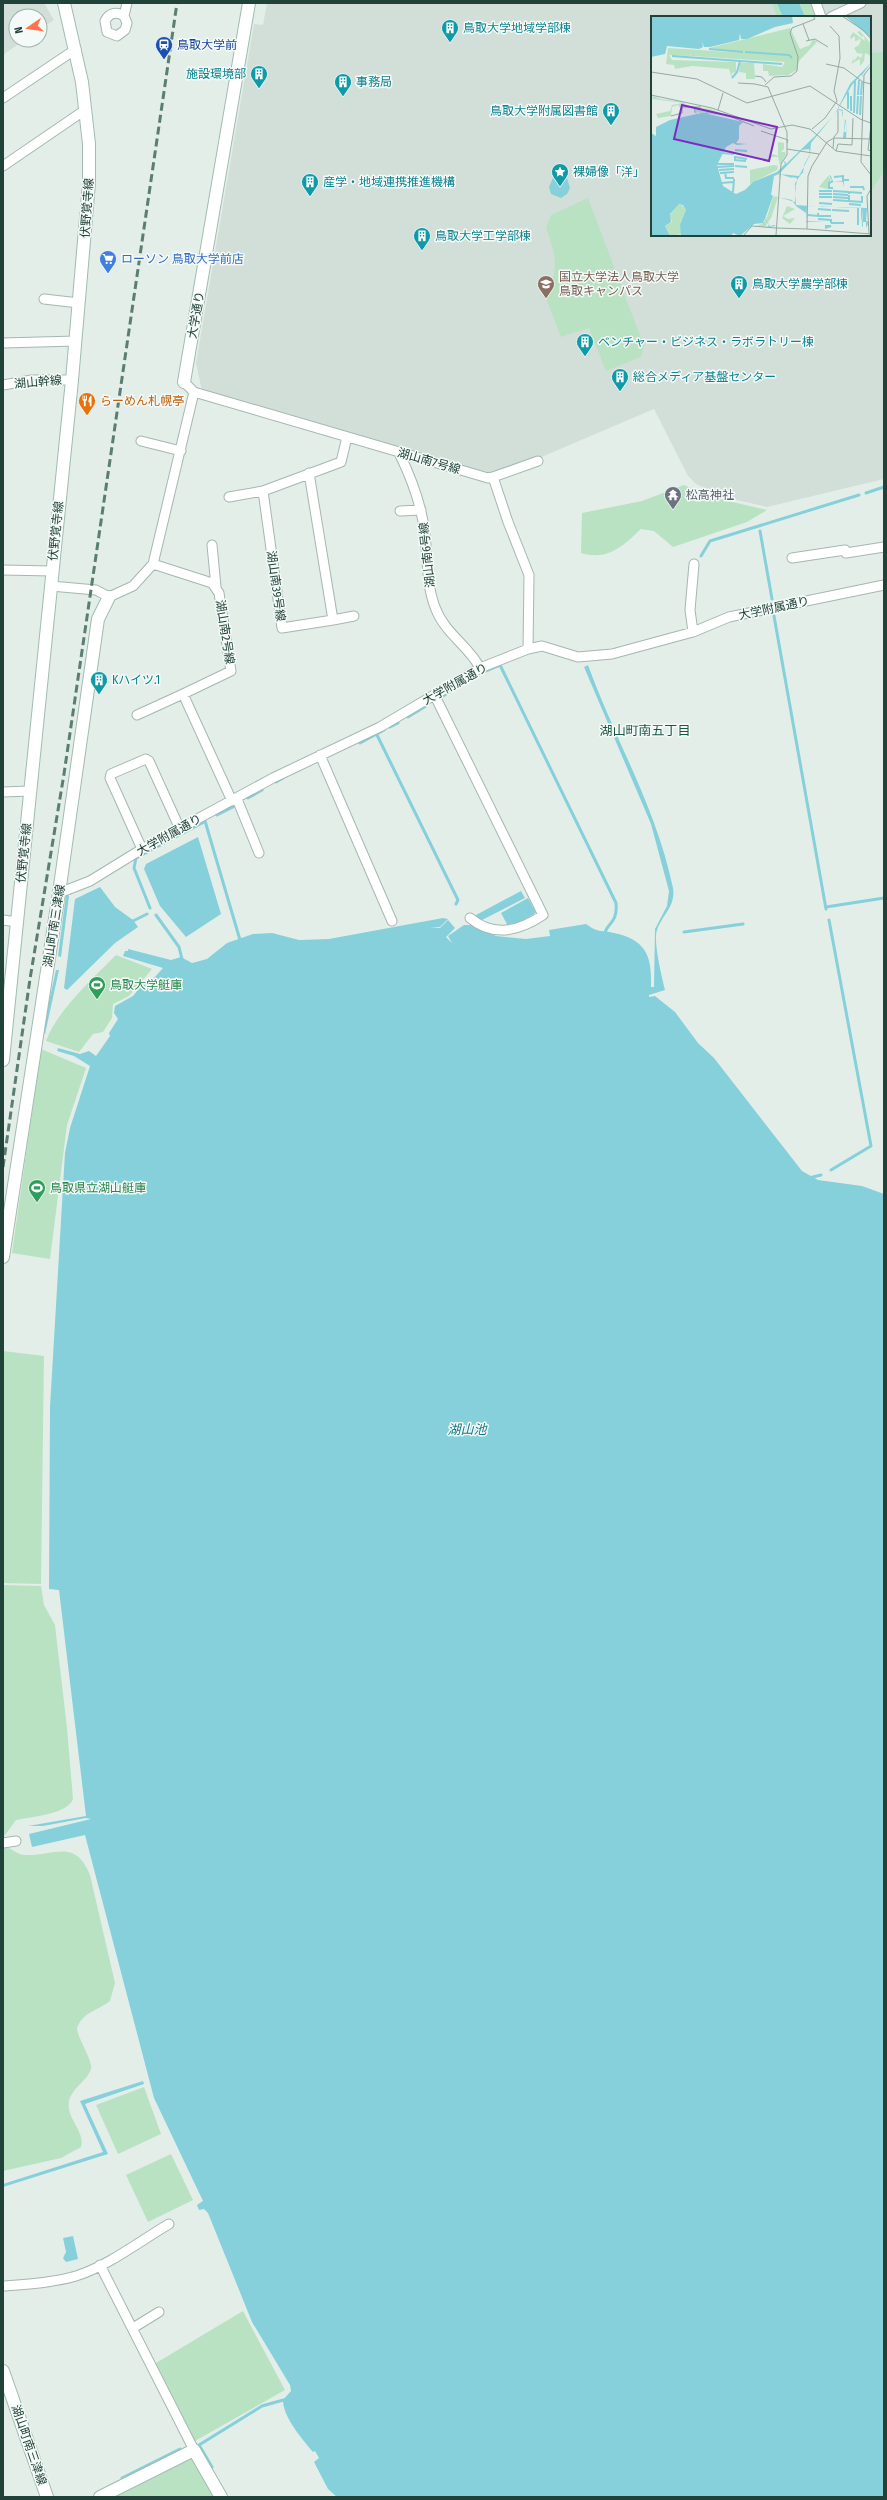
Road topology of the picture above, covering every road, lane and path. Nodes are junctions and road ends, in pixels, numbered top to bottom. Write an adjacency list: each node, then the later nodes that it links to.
1 (64, 3): 9 (street, 伏野覚寺線)
2 (127, 3): 6 (street)
3 (249, 3): 18 (street, 大学通り)
4 (816, 3): 7 (street)
5 (861, 3): 8 (street)
6 (124, 16)
7 (821, 16)
8 (833, 16)
9 (76, 49): 10 (street); 11 (street, 伏野覚寺線)
10 (3, 98)
11 (85, 110): 12 (street); 14 (street, 伏野覚寺線)
12 (3, 166)
13 (44, 299): 14 (street)
14 (79, 303): 15 (street, 伏野覚寺線)
15 (76, 341): 16 (street); 17 (street, 伏野覚寺線)
16 (3, 343)
17 (72, 380): 19 (street, 湖山幹線); 38 (street, 伏野覚寺線)
18 (184, 382): 20 (street, 大学通り)
19 (3, 385)
20 (194, 392): 21 (street, 湖山南7号線); 23 (street)
21 (347, 437): 24 (street, 湖山南7号線); 26 (street)
22 (141, 441): 23 (street)
23 (181, 451): 35 (street)
24 (399, 453): 27 (street, 湖山南7号線); 30 (street, 湖山南6号線)
25 (538, 461): 27 (street)
26 (309, 472): 28 (street); 44 (street)
27 (493, 477): 46 (street)
28 (263, 491): 29 (street); 44 (street, 湖山南39号線)
29 (229, 497)
30 (421, 510): 31 (street); 47 (street, 湖山南6号線)
31 (400, 511)
32 (212, 545): 41 (street)
33 (884, 547): 34 (street)
34 (792, 558)
35 (153, 564): 41 (street, 湖山南2号線); 42 (street)
36 (694, 564): 45 (street)
37 (3, 570): 38 (street)
38 (52, 571): 40 (street, 伏野覚寺線)
39 (884, 585): 45 (street, 大学附属通り)
40 (51, 586): 42 (street); 52 (street, 伏野覚寺線)
41 (216, 587): 48 (street, 湖山南2号線)
42 (109, 597): 58 (street, 湖山町南三津線)
43 (354, 616): 44 (street)
44 (333, 620)
45 (693, 632): 46 (street, 大学附属通り)
46 (528, 649): 47 (street, 大学附属通り)
47 (480, 668): 49 (street, 大学附属通り)
48 (184, 694): 50 (street); 54 (street)
49 (435, 696): 51 (street, 大学附属通り); 59 (street)
50 (137, 715)
51 (320, 755): 54 (street, 大学附属通り); 61 (street)
52 (30, 791): 53 (street); 62 (street, 伏野覚寺線)
53 (3, 792)
54 (235, 800): 55 (street, 大学附属通り); 57 (street)
55 (180, 829): 56 (street, 大学附属通り); 56 (street)
56 (142, 849): 58 (street, 大学附属通り)
57 (259, 853)
58 (59, 892): 65 (street, 湖山町南三津線)
59 (470, 918)
60 (3, 920): 62 (street)
61 (392, 921)
62 (17, 922): 63 (street, 伏野覚寺線)
63 (5, 1025): 64 (street, 伏野覚寺線)
64 (3, 1060)
65 (3, 1257)
66 (16, 1841): 67 (street)
67 (3, 1843)
68 (169, 2224): 69 (street)
69 (100, 2265): 70 (street); 72 (street)
70 (3, 2286)
71 (159, 2312): 72 (street)
72 (133, 2328): 74 (street)
73 (3, 2371): 75 (street, 湖山町南三津線)
74 (194, 2450): 76 (street); 77 (street)
75 (47, 2497)
76 (100, 2497)
77 (222, 2497)

